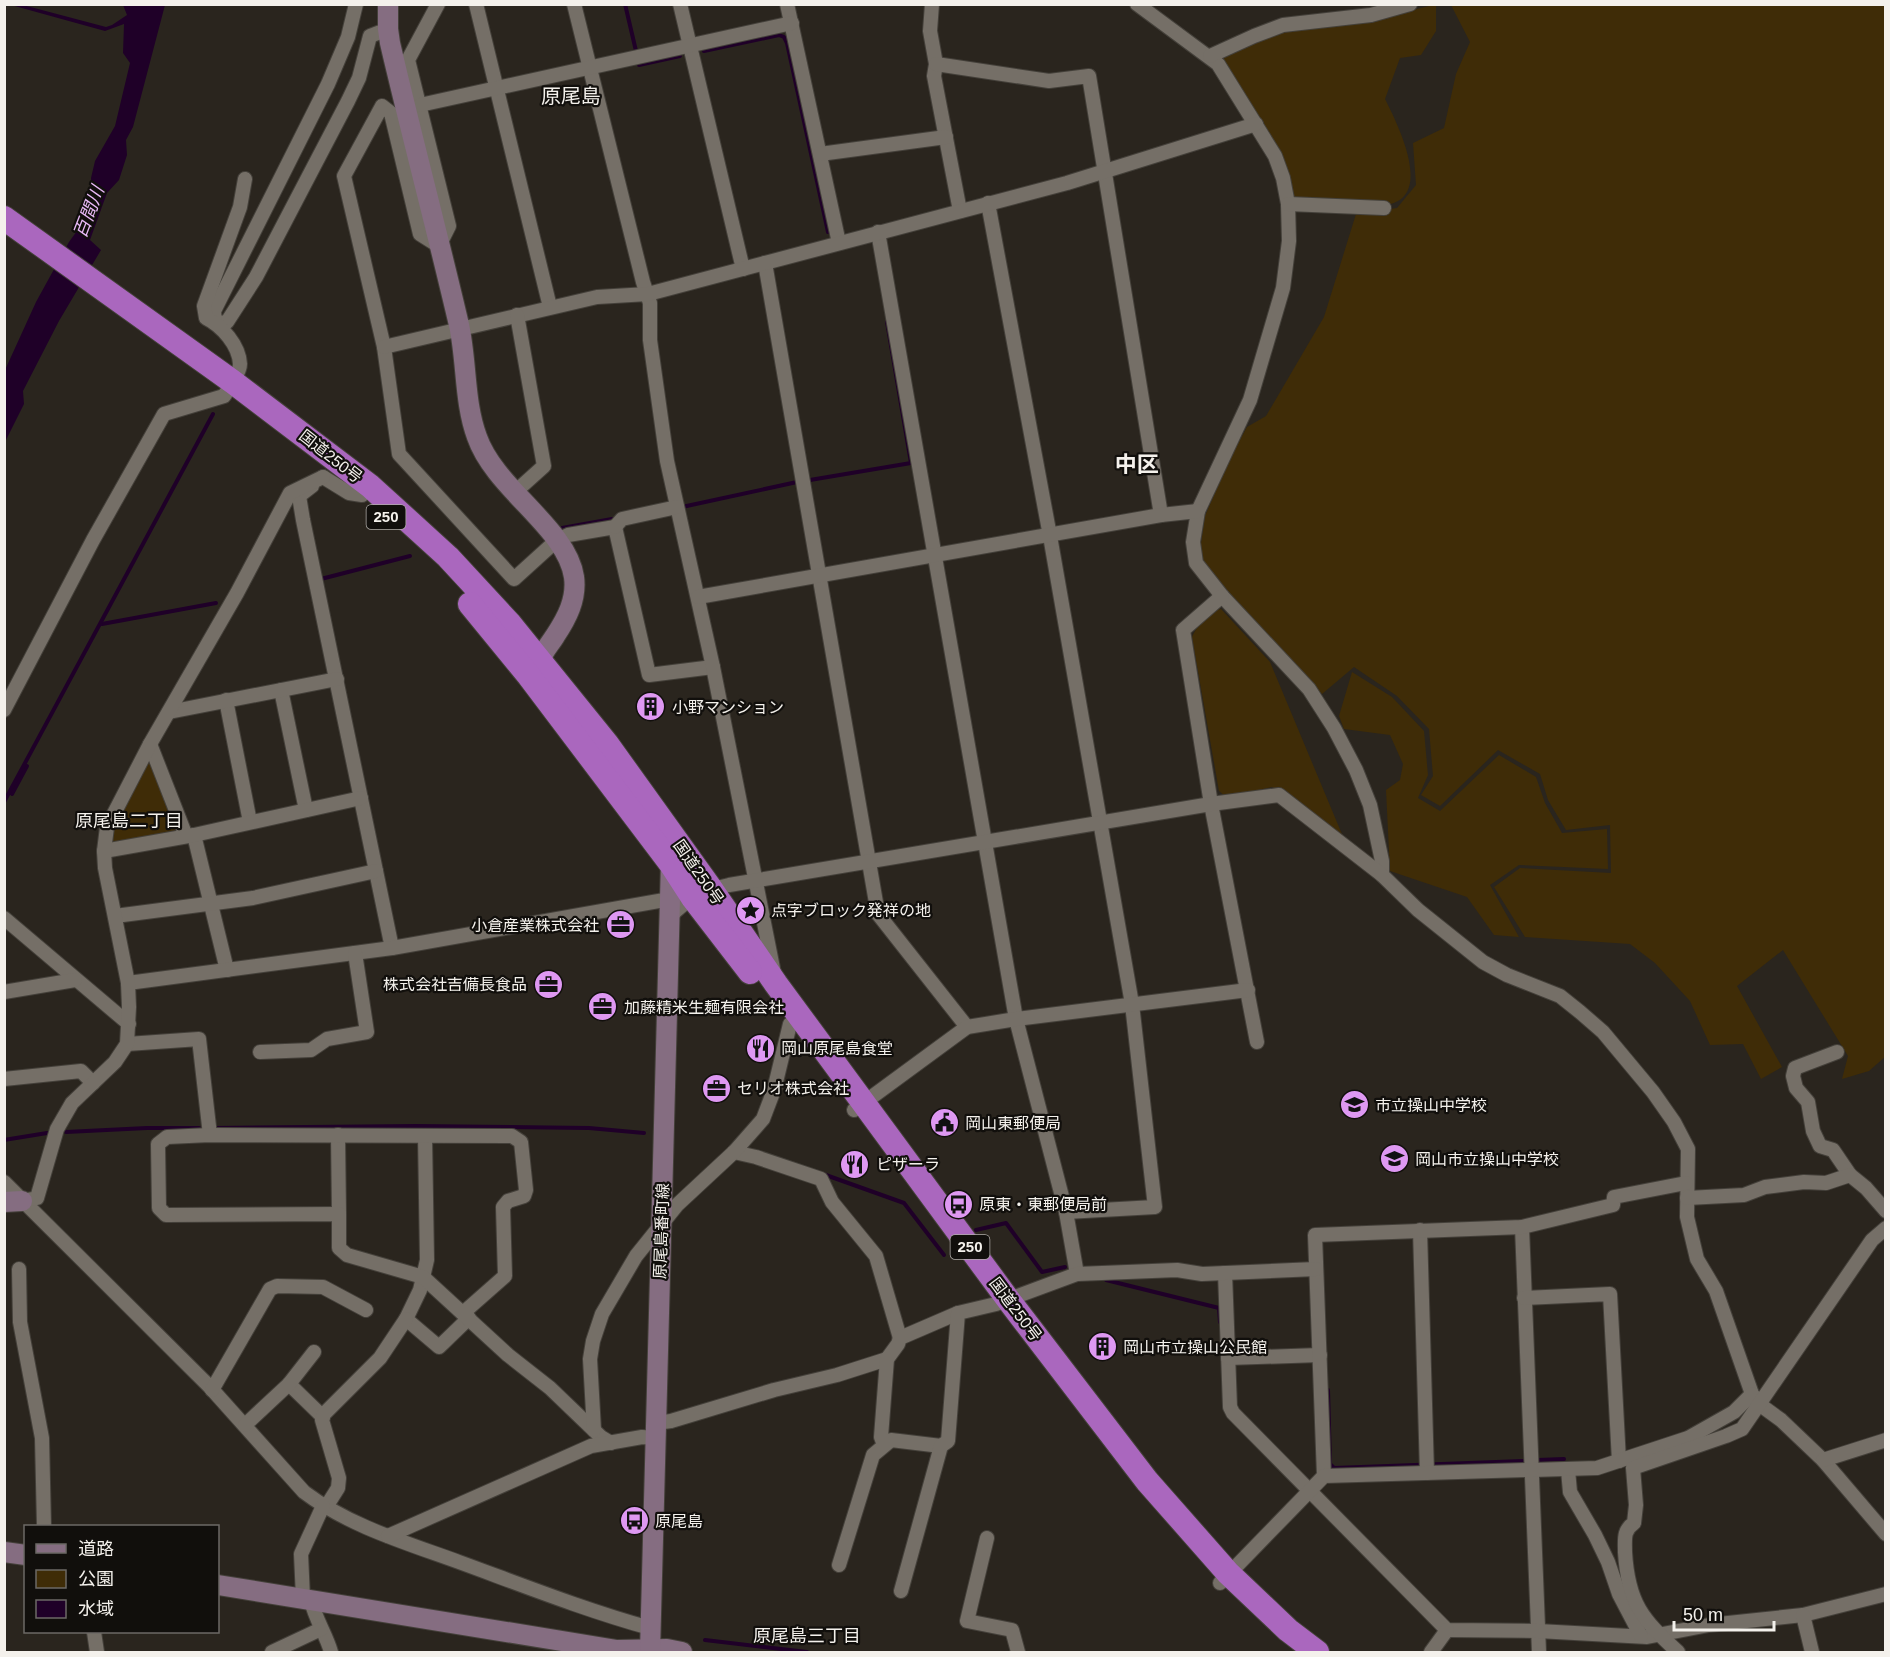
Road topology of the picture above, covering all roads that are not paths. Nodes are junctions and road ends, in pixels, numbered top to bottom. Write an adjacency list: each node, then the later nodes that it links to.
1 (356, 4): 37 (street)
2 (438, 4): 17 (street)
3 (476, 4): 16 (street)
4 (574, 4): 15 (street)
5 (680, 4): 12 (street)
6 (787, 4): 11 (street)
7 (932, 4): 14 (street)
8 (1137, 4): 13 (street)
9 (1410, 4): 13 (street)
10 (390, 11): 31 (street); 37 (street)
11 (792, 23): 12 (street); 20 (street)
12 (690, 47): 15 (street); 33 (street)
13 (1210, 56): 18 (street)
14 (936, 64): 19 (street); 21 (street)
15 (589, 68): 16 (street); 34 (street)
16 (497, 88): 17 (street); 35 (street)
17 (420, 105): 31 (street)
18 (1256, 124): 21 (street); 24 (street)
19 (946, 137): 20 (street); 26 (street)
20 (820, 154): 30 (street)
21 (1105, 170): 23 (street); 46 (street)
22 (245, 179): 37 (street)
23 (988, 203): 26 (street); 48 (street)
24 (1288, 204): 25 (street); 45 (street)
25 (1384, 208)
26 (960, 211): 29 (street)
27 (4, 218): 40 (highway, 国道250号 / 250)
28 (4, 229): 40 (highway, 国道250号 / 250)
29 (878, 232): 30 (street); 50 (street)
30 (839, 243): 32 (street)
31 (439, 246): 38 (street); 39 (street)
32 (765, 263): 33 (street); 51 (street)
33 (743, 269): 34 (street)
34 (648, 294): 35 (street); 44 (street)
35 (550, 307): 36 (street)
36 (517, 315): 38 (street); 42 (street)
37 (215, 322): 40 (street)
38 (459, 328): 39 (street); 42 (street)
39 (384, 347): 49 (street)
40 (226, 383): 43 (highway, 国道250号 / 250); 54 (highway, 国道250号 / 250); 59 (street)
41 (323, 477): 43 (street); 56 (street); 60 (street)
42 (514, 493): 49 (street)
43 (362, 495): 72 (highway, 国道250号 / 250)
44 (677, 507): 47 (street); 53 (street)
45 (1198, 511): 46 (street); 52 (street)
46 (1161, 515): 48 (street)
47 (615, 527): 49 (street); 55 (street)
48 (1050, 536): 50 (street); 67 (street)
49 (557, 540): 54 (street)
50 (935, 555): 51 (street); 69 (street)
51 (819, 576): 53 (street); 71 (street)
52 (1222, 596): 63 (street); 74 (street)
53 (698, 597): 55 (street)
54 (540, 663): 65 (highway, 国道250号 / 250)
55 (713, 667): 75 (street)
56 (337, 679): 57 (street); 62 (street)
57 (281, 690): 58 (street); 64 (street)
58 (226, 700): 60 (street); 66 (street)
59 (4, 710)
60 (169, 712): 61 (street)
61 (150, 744): 68 (street); 70 (street)
62 (361, 798): 64 (street); 73 (street)
63 (1211, 804): 67 (street); 74 (street); 86 (street)
64 (306, 810): 66 (street)
65 (657, 813): 72 (street); 76 (highway, 国道250号 / 250)
66 (250, 822): 68 (street)
67 (1101, 823): 69 (street); 88 (street)
68 (190, 836): 70 (street); 77 (street)
69 (986, 841): 71 (street); 90 (street)
70 (104, 851): 78 (street)
71 (869, 862): 75 (street); 92 (street)
72 (671, 864): 76 (highway, 国道250号 / 250)
73 (376, 871): 77 (street); 80 (street)
74 (1382, 875): 106 (street)
75 (757, 882): 76 (street); 85 (street)
76 (686, 900): 80 (street); 85 (highway, 国道250号 / 250); 89 (highway, 国道250号 / 250); 112 (street, 原尾島番町線)
77 (212, 903): 78 (street); 82 (street)
78 (115, 916): 84 (street)
79 (4, 918): 83 (street)
80 (392, 948): 81 (street)
81 (355, 953): 82 (street); 96 (street)
82 (227, 970): 84 (street)
83 (75, 980): 87 (street); 91 (street)
84 (128, 983): 91 (street)
85 (776, 984): 89 (street); 99 (highway, 国道250号 / 250)
86 (1248, 990): 88 (street); 93 (street)
87 (4, 992)
88 (1132, 1004): 90 (street); 110 (street)
89 (785, 1018): 99 (highway, 国道250号 / 250); 103 (street)
90 (1016, 1019): 92 (street); 110 (street)
91 (129, 1024): 94 (street)
92 (967, 1027): 99 (street)
93 (1257, 1042)
94 (127, 1044): 98 (street); 100 (street)
95 (1837, 1052): 104 (street)
96 (260, 1053)
97 (4, 1079): 98 (street)
98 (93, 1083): 108 (street)
99 (859, 1106): 122 (highway, 国道250号 / 250)
100 (210, 1135): 101 (street); 111 (street)
101 (338, 1135): 102 (street); 111 (street)
102 (424, 1136): 120 (street); 125 (street)
103 (737, 1149): 112 (street); 127 (street)
104 (1850, 1175): 107 (street); 109 (street)
105 (4, 1182): 108 (street)
106 (1686, 1183): 107 (street); 113 (street)
107 (1687, 1198): 134 (street)
108 (13, 1201): 133 (street)
109 (1886, 1211)
110 (1066, 1212): 119 (street)
111 (339, 1214): 120 (street)
112 (661, 1225): 137 (street); 138 (street, 原尾島番町線)
113 (1522, 1227): 115 (street); 121 (street)
114 (1886, 1228): 134 (street)
115 (1419, 1230): 117 (street); 145 (street)
116 (19, 1269): 151 (street)
117 (1316, 1269): 118 (street); 129 (street)
118 (1226, 1273): 119 (street); 130 (street)
119 (1077, 1274): 122 (street)
120 (423, 1277): 125 (street); 126 (street)
121 (1524, 1298): 144 (street); 146 (street)
122 (1001, 1301): 124 (street); 158 (highway, 国道250号 / 250)
123 (366, 1310): 133 (street)
124 (957, 1313): 127 (street); 142 (street)
125 (466, 1316): 126 (street); 137 (street)
126 (406, 1319): 135 (street)
127 (900, 1338): 131 (street)
128 (314, 1352): 132 (street)
129 (1320, 1355): 130 (street); 148 (street)
130 (1228, 1358): 149 (street)
131 (887, 1359): 138 (street); 141 (street)
132 (289, 1384): 135 (street); 136 (street)
133 (212, 1390): 136 (street)
134 (1756, 1399): 143 (street); 144 (street); 169 (street)
135 (323, 1417): 150 (street)
136 (244, 1425): 150 (street)
137 (594, 1430): 140 (street)
138 (656, 1430): 140 (street); 164 (street, 原尾島番町線)
139 (1886, 1440): 143 (street)
140 (611, 1443): 153 (street)
141 (884, 1445): 142 (street); 157 (street)
142 (941, 1446): 160 (street)
143 (1823, 1460): 152 (street)
144 (1619, 1461): 147 (street)
145 (1426, 1467): 146 (street); 148 (street)
146 (1531, 1470): 147 (street); 167 (street)
147 (1569, 1470): 169 (street)
148 (1324, 1476): 149 (street)
149 (1310, 1490): 158 (street); 166 (street)
150 (324, 1506): 153 (street); 162 (street)
151 (44, 1525)
152 (1886, 1534)
153 (388, 1536): 164 (street)
154 (987, 1538): 175 (street)
155 (4, 1552): 156 (street)
156 (24, 1555)
157 (839, 1565)
158 (1224, 1578): 176 (highway, 国道250号 / 250); 177 (highway, 国道250号 / 250)
159 (219, 1585): 162 (street)
160 (901, 1591)
161 (1886, 1594): 163 (street)
162 (307, 1599): 165 (street); 170 (street)
163 (1803, 1615): 169 (street); 181 (street)
164 (650, 1628): 170 (street, 原尾島番町線)
165 (321, 1629): 172 (street); 173 (street)
166 (1447, 1630): 167 (street); 178 (street)
167 (1538, 1631): 169 (street); 179 (street)
168 (94, 1633): 171 (street)
169 (1651, 1636): 180 (street)
170 (650, 1651): 174 (street)
171 (97, 1653)
172 (272, 1653)
173 (331, 1653)
174 (682, 1653)
175 (1018, 1653)
176 (1298, 1653)
177 (1317, 1653)
178 (1431, 1653)
179 (1539, 1653)
180 (1678, 1653)
181 (1812, 1653)

